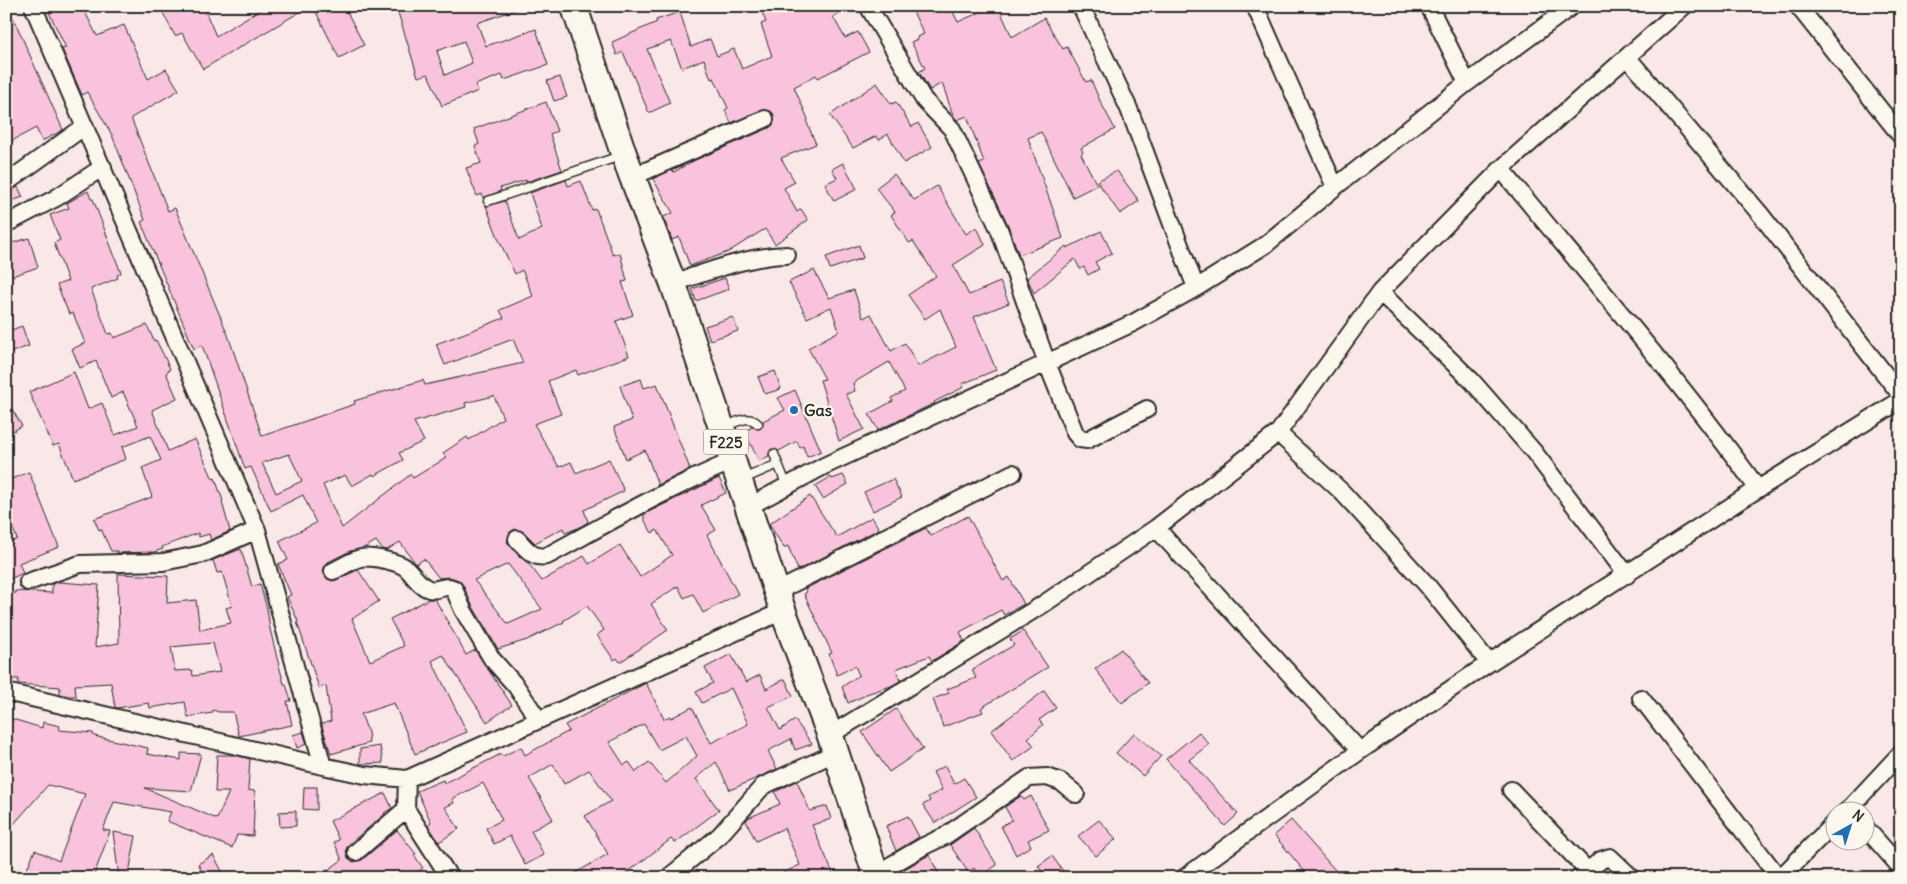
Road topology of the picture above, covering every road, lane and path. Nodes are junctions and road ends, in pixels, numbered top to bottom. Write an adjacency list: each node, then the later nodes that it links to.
1 (33, 6): 13 (street)
2 (574, 6): 15 (main road, F225)
3 (868, 6): 26 (street)
4 (1081, 6): 24 (street)
5 (1255, 6): 19 (street)
6 (1429, 6): 11 (street)
7 (1572, 6): 11 (street)
8 (1684, 6): 10 (street)
9 (1798, 6): 14 (street)
10 (1628, 58): 17 (street); 27 (street)
11 (1467, 83): 19 (street)
12 (765, 119): 15 (street)
13 (85, 126): 16 (street); 18 (street)
14 (1901, 136)
15 (628, 166): 20 (lane); 23 (main road, F225)
16 (102, 167): 21 (street); 41 (street)
17 (1501, 169): 25 (street); 38 (street)
18 (6, 183)
19 (1335, 186): 24 (street)
20 (488, 201)
21 (6, 224)
22 (787, 255): 23 (street)
23 (673, 284): 31 (main road, F225)
24 (1196, 288): 26 (street)
25 (1380, 292): 32 (street); 44 (street)
26 (1047, 363): 29 (street); 37 (street)
27 (1901, 395)
28 (1901, 400): 38 (street)
29 (1147, 409)
30 (758, 424): 31 (lane)
31 (721, 428): 35 (main road, F225)
32 (1278, 433): 40 (street); 47 (street)
33 (774, 454): 34 (lane)
34 (778, 464): 35 (lane); 37 (lane)
35 (736, 471): 39 (main road, F225); 42 (street)
36 (1013, 473): 46 (street)
37 (787, 486): 39 (street)
38 (1758, 489): 44 (street)
39 (748, 507): 46 (main road, F225)
40 (1156, 528): 51 (street); 52 (street)
41 (257, 530): 45 (street); 54 (street)
42 (517, 539)
43 (333, 571): 50 (street)
44 (1627, 575): 47 (street)
45 (28, 582)
46 (781, 601): 50 (street); 51 (main road, F225)
47 (1489, 663): 52 (street)
48 (6, 692): 54 (street)
49 (1642, 698): 70 (street)
50 (538, 719): 55 (street)
51 (832, 744): 65 (main road, F225); 67 (street)
52 (1360, 751): 68 (street)
53 (1901, 753): 58 (street)
54 (323, 766): 55 (street)
55 (407, 779): 59 (street)
56 (1511, 790): 64 (street)
57 (1076, 794): 65 (street)
58 (1857, 802)
59 (406, 808): 62 (street); 66 (street)
60 (1824, 833): 70 (street)
61 (1874, 837): 63 (street)
62 (356, 852)
63 (1901, 868)
64 (1583, 874): 69 (street)
65 (877, 876)
66 (450, 878)
67 (668, 878)
68 (1184, 878)
69 (1632, 878)
70 (1780, 878)

